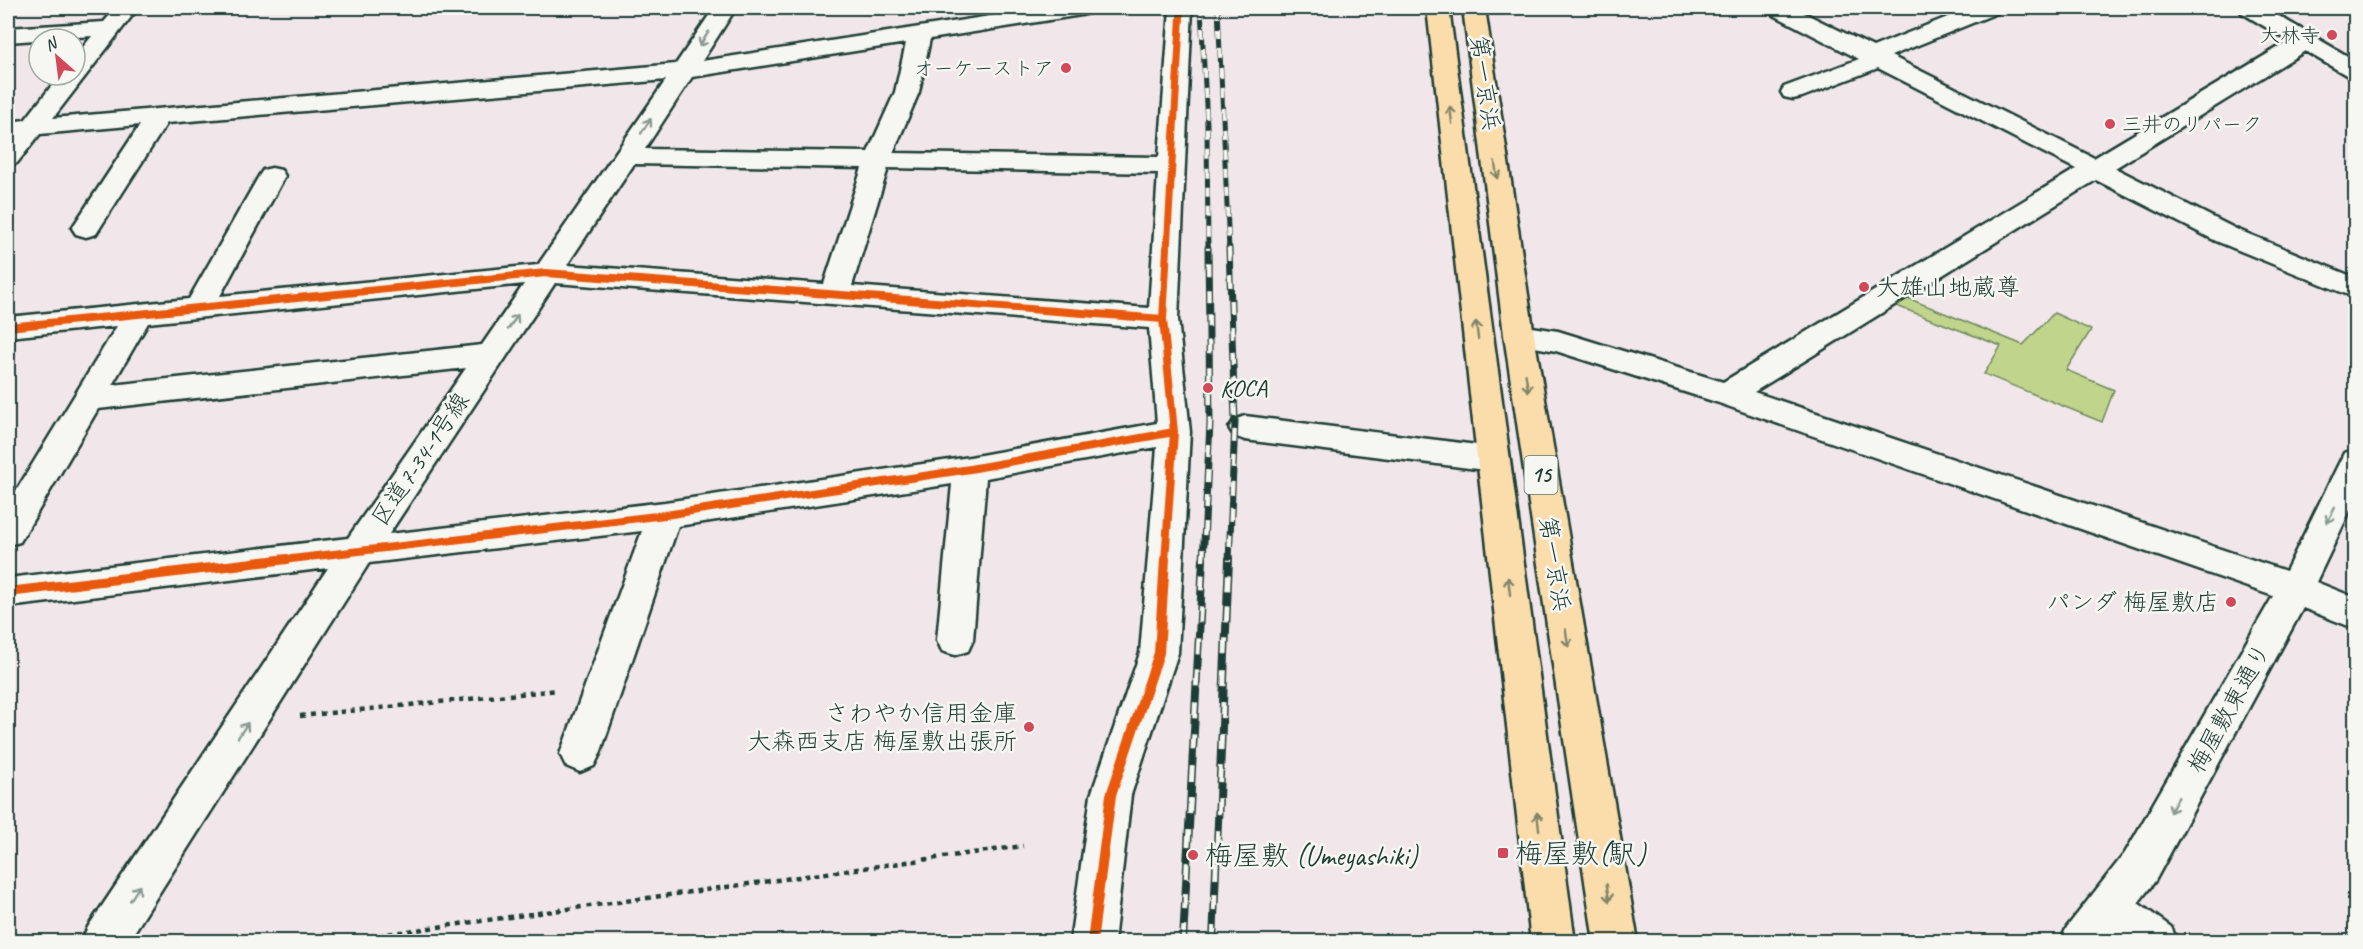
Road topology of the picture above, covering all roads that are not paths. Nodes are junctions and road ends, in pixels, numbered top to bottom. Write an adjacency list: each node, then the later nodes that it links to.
1 (127, 8): 10 (street)
2 (724, 8): 16 (street, 区道7-34-1号線, one-way to 16)
3 (1081, 8): 11 (street)
4 (1181, 8): 25 (street)
5 (1437, 8): 42 (highway, 第一京浜 / 15, one-way to 5)
6 (1474, 8): 36 (highway, 第一京浜 / 15, one-way to 36)
7 (1778, 8): 15 (street)
8 (1989, 8): 15 (street)
9 (2250, 8): 13 (street)
10 (110, 28): 12 (street); 14 (street)
11 (919, 33): 16 (street); 24 (street)
12 (8, 35)
13 (2306, 40): 17 (street); 26 (street)
14 (87, 57)
15 (1876, 57): 19 (street); 26 (street)
16 (684, 71): 20 (street); 22 (street, 区道7-34-1号線, one-way to 16)
17 (2355, 71)
18 (61, 87): 21 (street)
19 (1793, 92)
20 (159, 116): 21 (street); 28 (street)
21 (20, 128): 23 (street)
22 (626, 156): 24 (street); 29 (street, 区道7-34-1号線)
23 (8, 158)
24 (877, 160): 25 (street); 31 (street)
25 (1172, 165): 34 (street)
26 (2093, 169): 30 (street); 38 (street)
27 (272, 176): 32 (street)
28 (86, 228)
29 (546, 273): 31 (street); 32 (street); 37 (street, 区道7-34-1号線, one-way to 29)
30 (2355, 290)
31 (835, 294): 34 (street)
32 (199, 307): 33 (street)
33 (140, 312): 35 (street); 39 (street)
34 (1163, 319): 41 (street)
35 (8, 327)
36 (1519, 334): 38 (street); 57 (highway, 第一京浜 / 15, one-way to 57)
37 (490, 355): 39 (street); 47 (street, 区道7-34-1号線)
38 (1727, 394): 48 (street)
39 (88, 399): 46 (street)
40 (1245, 428): 42 (street)
41 (1174, 432): 44 (street); 55 (street)
42 (1493, 459): 56 (highway, 第一京浜 / 15, one-way to 42)
43 (2355, 462): 48 (street, 梅屋敷東通り, one-way to 48)
44 (970, 469): 45 (street); 51 (street)
45 (665, 515): 47 (street); 52 (street)
46 (8, 532)
47 (360, 549): 49 (street); 54 (street, 区道7-34-1号線, one-way to 47)
48 (2295, 590): 50 (street); 53 (street, 梅屋敷東通り, one-way to 53)
49 (8, 592)
50 (2355, 614)
51 (955, 640)
52 (580, 754)
53 (2107, 907): 58 (street, 梅屋敷東通り); 59 (street)
54 (103, 942)
55 (1092, 942)
56 (1553, 942)
57 (1616, 942)
58 (2082, 942)
59 (2156, 942)

